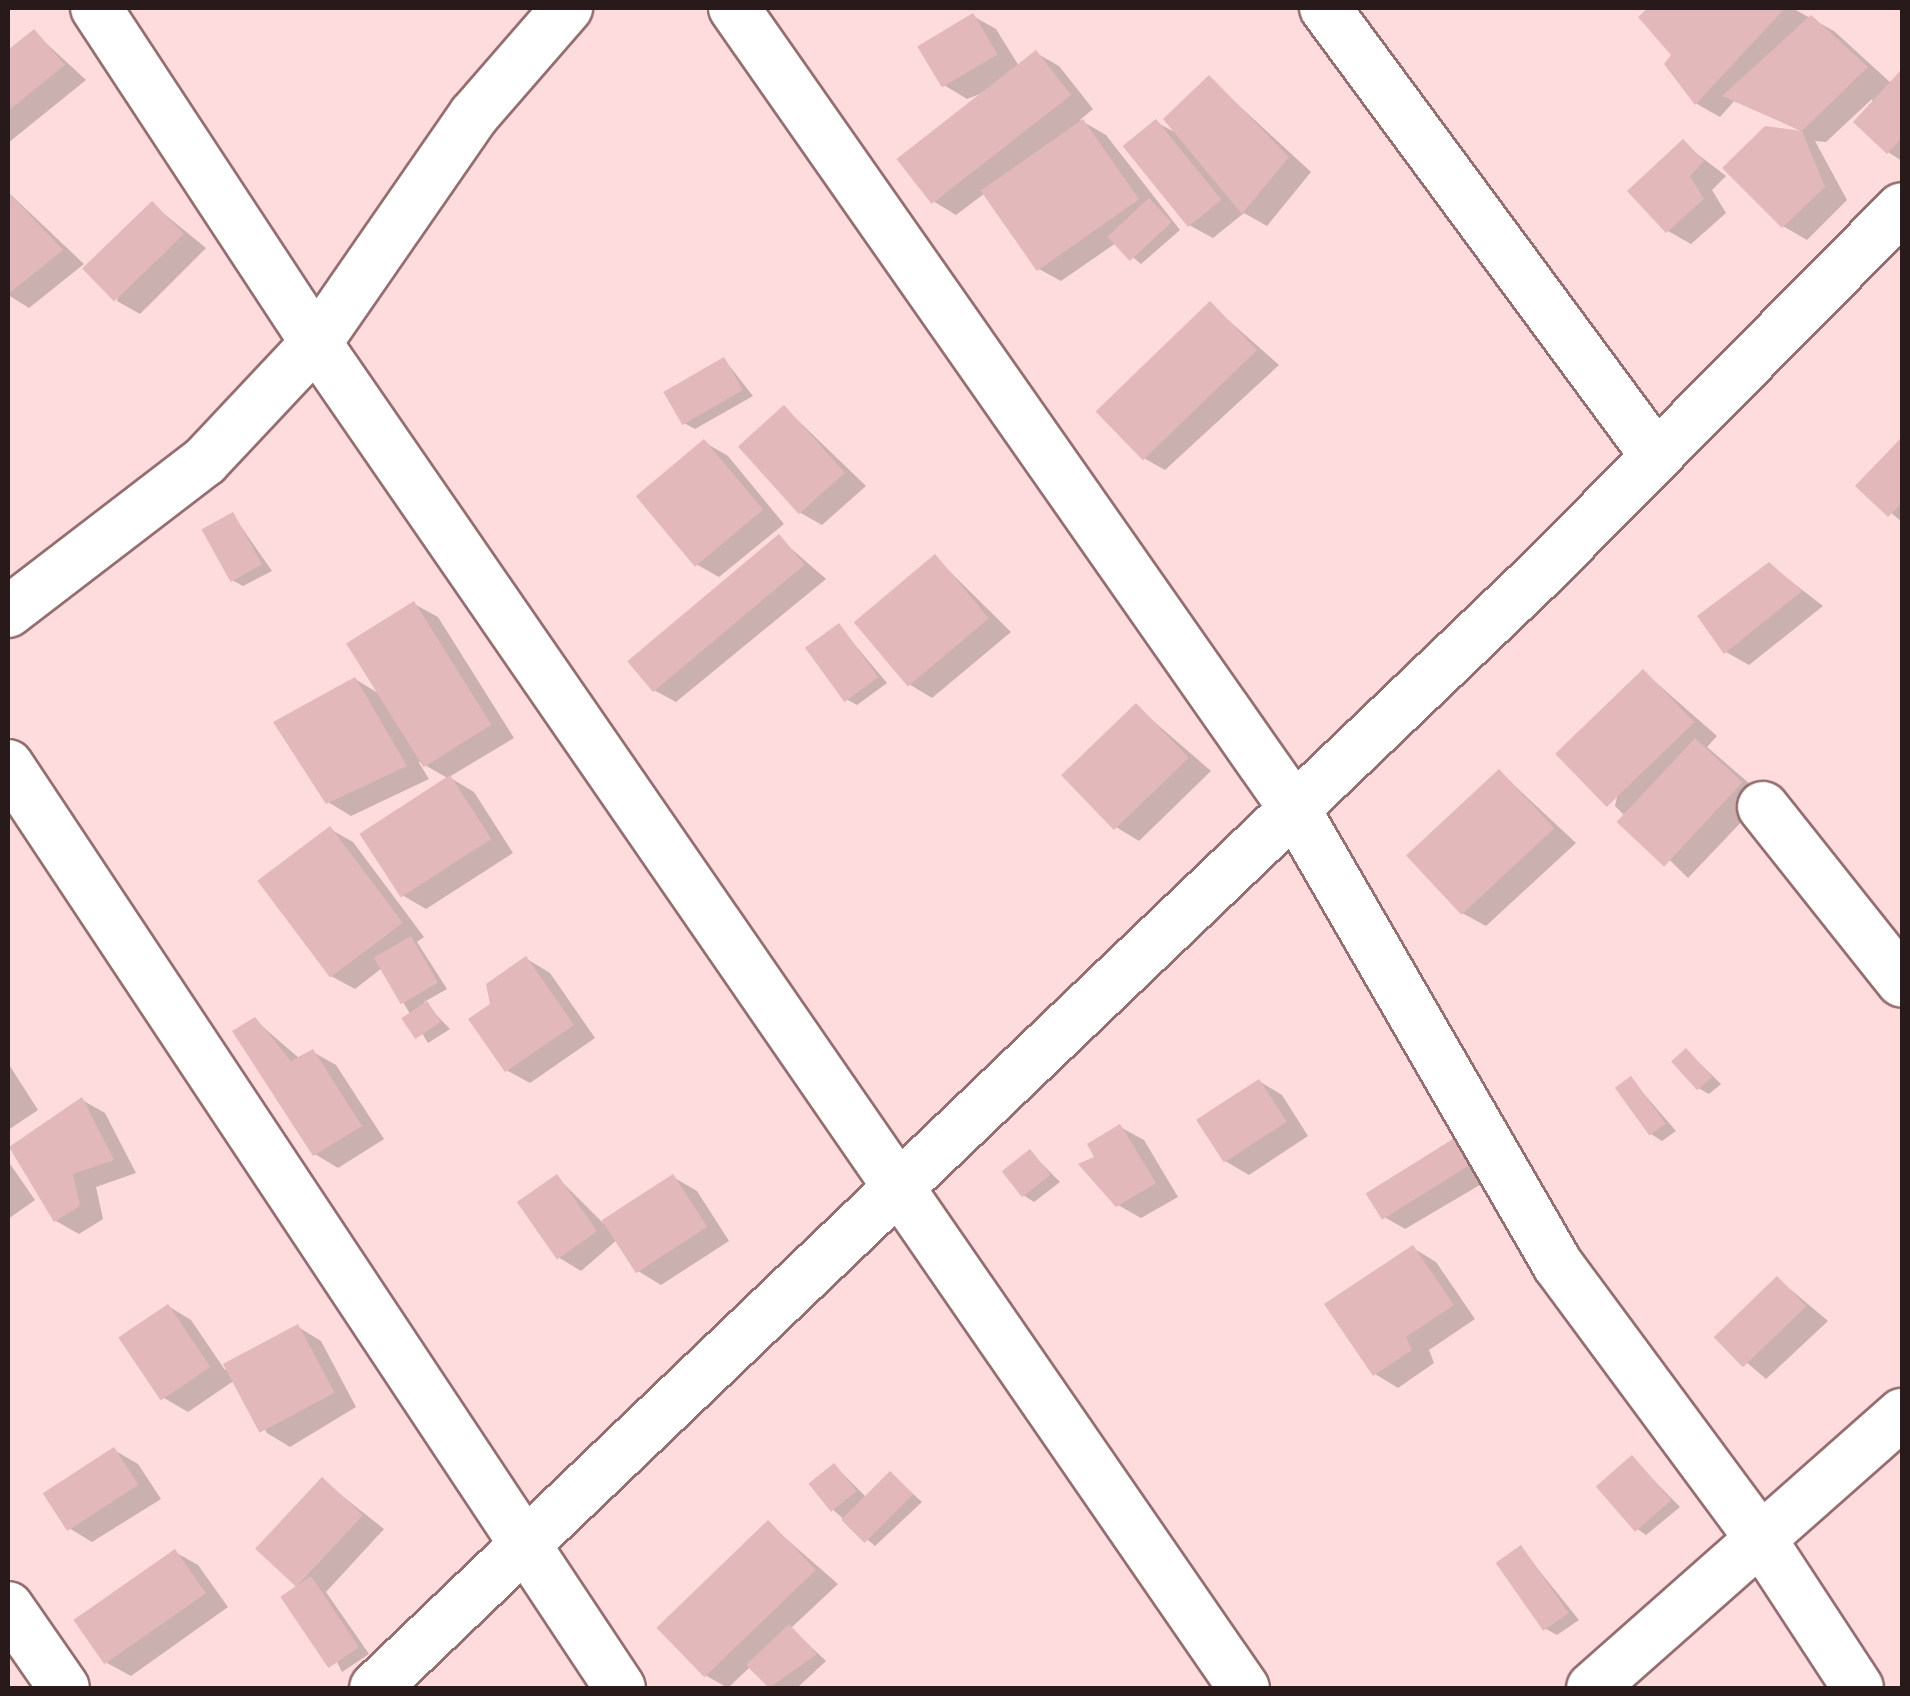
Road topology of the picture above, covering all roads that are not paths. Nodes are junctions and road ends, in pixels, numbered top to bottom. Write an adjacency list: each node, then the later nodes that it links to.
1 (96, 8): 6 (street)
2 (567, 8): 6 (street)
3 (734, 8): 10 (street)
4 (1325, 8): 7 (street)
5 (1902, 208): 7 (street)
6 (316, 343): 8 (street); 13 (street)
7 (1656, 456): 10 (street)
8 (8, 612)
9 (8, 765): 16 (street)
10 (1294, 808): 13 (street); 15 (street)
11 (1763, 808): 12 (street)
12 (1902, 982)
13 (896, 1188): 16 (street); 21 (street)
14 (1902, 1414): 15 (street)
15 (1760, 1538): 22 (street); 23 (street)
16 (522, 1542): 19 (street); 20 (street)
17 (8, 1607): 18 (street)
18 (64, 1688)
19 (375, 1688)
20 (620, 1688)
21 (1244, 1688)
22 (1592, 1688)
23 (1858, 1688)

